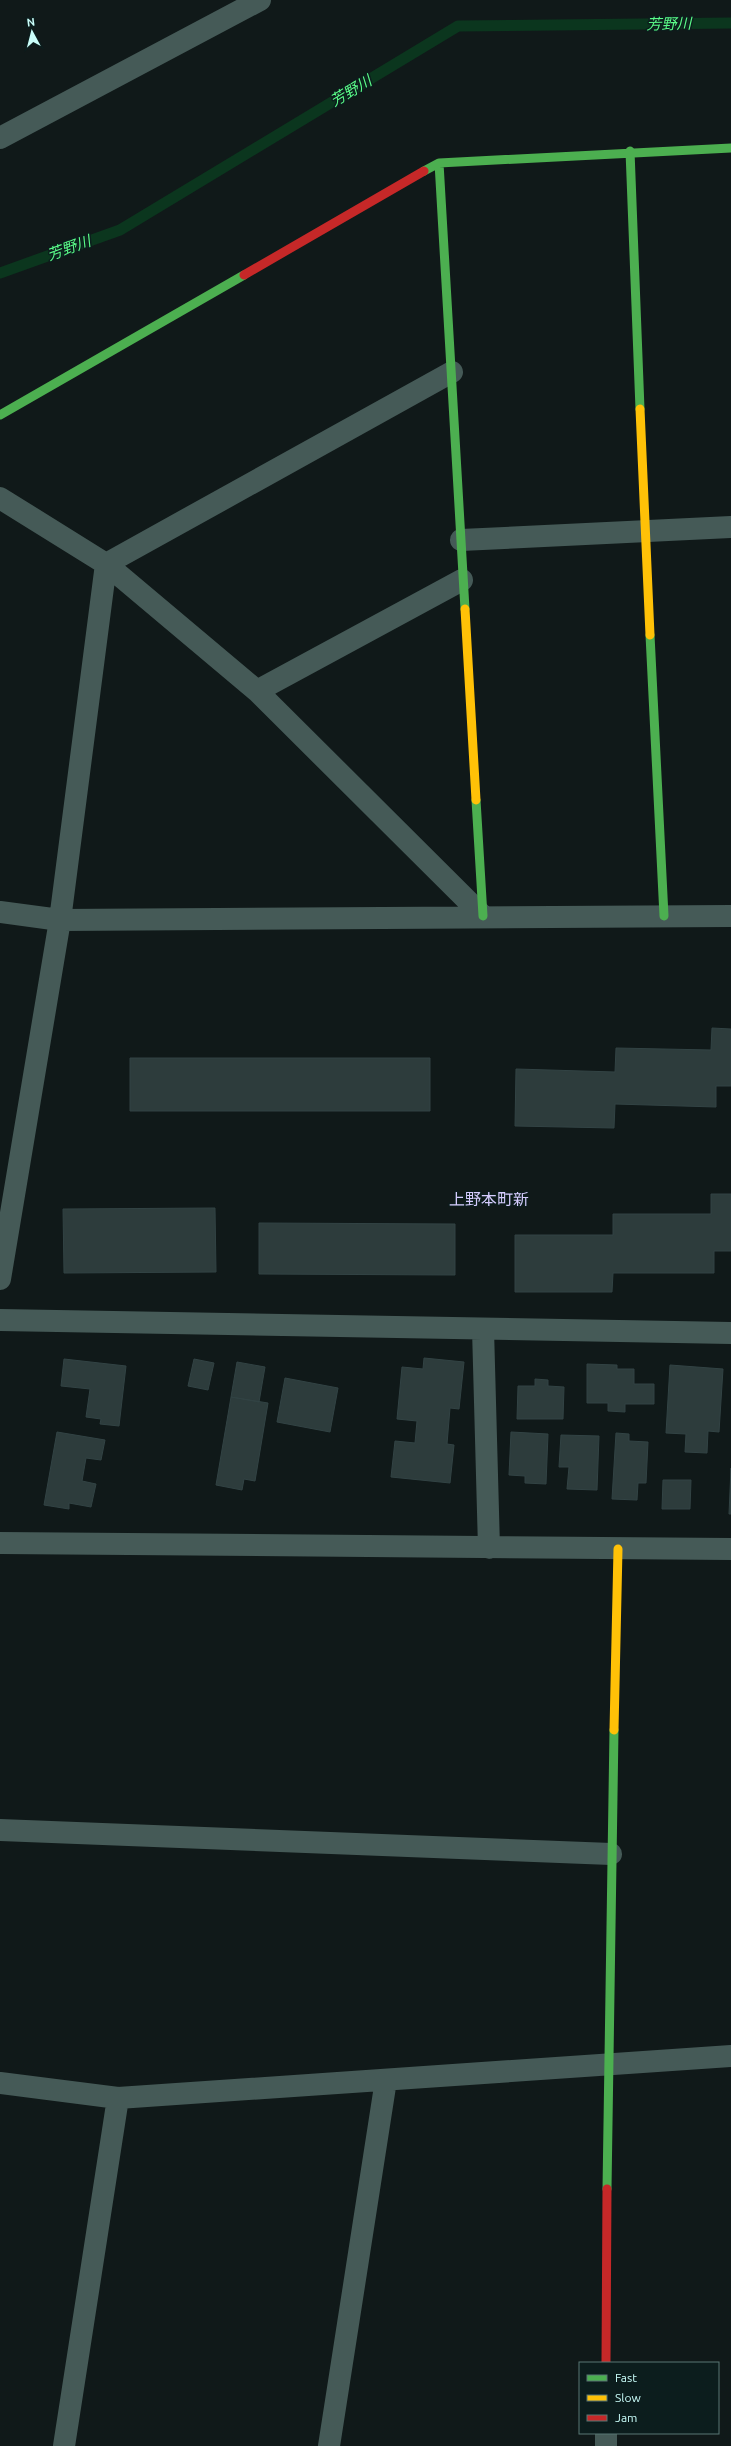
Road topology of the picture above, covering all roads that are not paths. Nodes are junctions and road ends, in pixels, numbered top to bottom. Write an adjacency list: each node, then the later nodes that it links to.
1 (260, 0): 2 (street)
2 (0, 138)
3 (731, 148): 4 (street)
4 (630, 152): 5 (street); 10 (street)
5 (439, 163): 6 (street); 7 (street)
6 (452, 372): 11 (street); 12 (street)
7 (0, 415)
8 (0, 498): 12 (street)
9 (731, 527): 10 (street)
10 (645, 531): 11 (street); 17 (street)
11 (461, 540): 13 (street)
12 (106, 564): 14 (street); 19 (street)
13 (462, 580): 14 (street); 16 (street)
14 (258, 691): 16 (street)
15 (0, 912): 19 (street)
16 (483, 916): 17 (street); 19 (street)
17 (664, 916): 18 (street)
18 (731, 916)
19 (60, 920): 20 (street)
20 (0, 1279)
21 (0, 1320): 22 (street)
22 (483, 1329): 23 (street); 25 (street)
23 (731, 1333)
24 (0, 1542): 25 (street)
25 (489, 1548): 26 (street)
26 (618, 1549): 27 (street); 29 (street)
27 (731, 1549)
28 (0, 1830): 29 (street)
29 (611, 1854): 31 (street)
30 (731, 2056): 31 (street)
31 (607, 2065): 32 (street); 35 (street)
32 (386, 2080): 34 (street); 38 (street)
33 (0, 2083): 34 (street)
34 (118, 2098): 37 (street)
35 (606, 2362)
36 (606, 2434): 39 (street)
37 (64, 2446)
38 (328, 2446)
39 (606, 2446)

